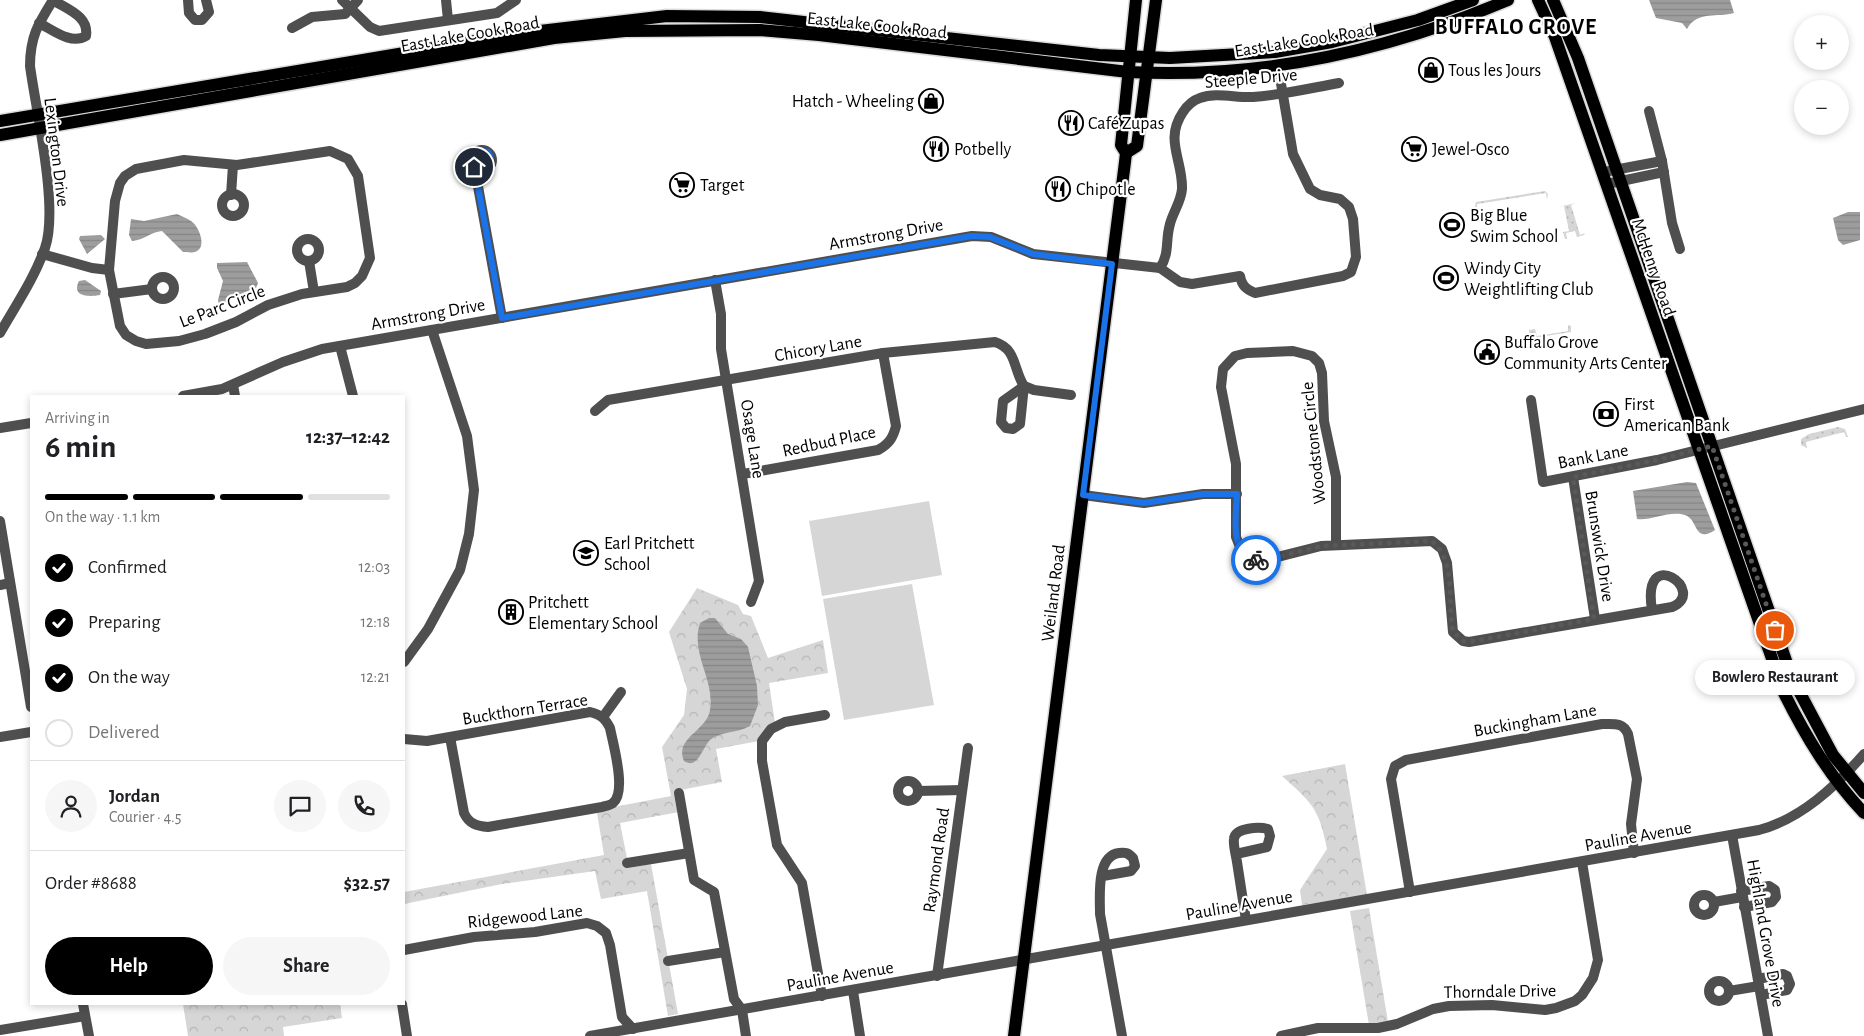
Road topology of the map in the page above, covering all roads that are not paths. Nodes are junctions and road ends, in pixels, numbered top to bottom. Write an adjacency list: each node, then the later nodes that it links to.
1 (53, 0): 16 (street, Lexington Drive); 16 (street)
2 (188, 0): 3 (street)
3 (206, 0)
4 (342, 0): 14 (street)
5 (358, 0): 14 (street)
6 (446, 0): 15 (street)
7 (516, 0): 15 (street)
8 (1136, 0): 18 (main road, Weiland Road)
9 (1156, 0): 19 (main road, Weiland Road)
10 (1473, 0): 19 (main road, East Lake Cook Road)
11 (1508, 0): 20 (main road, East Lake Cook Road)
12 (1538, 0): 36 (main road, McHenry Road)
13 (1553, 0): 34 (main road, McHenry Road)
14 (351, 8): 15 (street); 17 (street)
15 (448, 20)
16 (39, 23): 26 (street, Lexington Drive)
17 (292, 28)
18 (1130, 56): 19 (main road, East Lake Cook Road); 21 (main road, Weiland Road); 26 (main road, East Lake Cook Road)
19 (1148, 57): 22 (main road, Weiland Road)
20 (1278, 66): 22 (main road, East Lake Cook Road); 24 (street, Armstrong Drive)
21 (1128, 72): 22 (main road, East Lake Cook Road); 28 (main road, East Lake Cook Road); 30 (main road, Weiland Road)
22 (1145, 73): 30 (main road, Weiland Road)
23 (1339, 83): 24 (street, Steeple Drive)
24 (1282, 93): 43 (street, Steeple Drive); 43 (street, Armstrong Drive)
25 (1649, 111): 31 (street)
26 (37, 114): 27 (main road, East Lake Cook Road); 28 (street, Lexington Drive)
27 (0, 120)
28 (39, 128): 29 (main road, East Lake Cook Road); 40 (street, Lexington Drive)
29 (0, 135)
30 (1126, 154): 42 (main road, Weiland Road)
31 (1662, 161): 34 (street); 35 (street)
32 (233, 165): 38 (street); 44 (street, Le Parc Circle); 47 (street, Le Parc Circle)
33 (479, 169): 49 (street)
34 (1617, 169): 36 (street); 37 (main road, McHenry Road)
35 (1664, 172): 37 (street); 39 (street)
36 (1605, 178): 37 (street); 66 (main road, McHenry Road)
37 (1621, 182): 65 (main road, McHenry Road)
38 (231, 194)
39 (1680, 249)
40 (42, 254): 44 (street); 51 (street, Lexington Drive)
41 (309, 261): 47 (street)
42 (1112, 264): 43 (street, Armstrong Drive); 45 (street, Armstrong Drive); 70 (main road, Weiland Road)
43 (1160, 268)
44 (109, 270): 48 (street, Le Parc Circle)
45 (715, 280): 49 (street, Armstrong Drive); 54 (street, Osage Lane)
46 (152, 289): 48 (street)
47 (314, 292): 48 (street, Le Parc Circle)
48 (113, 294)
49 (502, 318): 50 (street, Armstrong Drive)
50 (432, 330): 52 (street, Armstrong Drive); 77 (street)
51 (0, 333)
52 (340, 346): 55 (street, Armstrong Drive); 58 (street)
53 (883, 353): 54 (street, Chicory Lane); 59 (street, Chicory Lane); 67 (street, Redbud Place)
54 (726, 380): 62 (street, Chicory Lane); 67 (street, Osage Lane)
55 (233, 385): 56 (street, Armstrong Drive); 57 (street)
56 (188, 395)
57 (236, 395)
58 (353, 395)
59 (1071, 395)
60 (1531, 400): 68 (street, Bank Lane)
61 (1864, 408): 65 (street, Bank Lane)
62 (595, 411)
63 (30, 423): 64 (street)
64 (0, 428)
65 (1712, 446): 66 (street, Bank Lane); 88 (main road, McHenry Road)
66 (1699, 450): 68 (street, Bank Lane); 89 (main road, McHenry Road)
67 (743, 474): 74 (street, Osage Lane)
68 (1573, 477): 76 (street, Brunswick Drive)
69 (1237, 494): 70 (street); 72 (street, Woodstone Circle); 72 (street, Woodstone Circle)
70 (1083, 495): 110 (main road, Weiland Road)
71 (0, 521): 73 (street)
72 (1336, 544): 76 (street)
73 (5, 584): 79 (street)
74 (751, 602)
75 (1652, 610): 76 (street)
76 (1594, 619)
77 (405, 661)
78 (621, 692): 81 (street, Buckthorn Terrace)
79 (30, 702)
80 (825, 715): 115 (street)
81 (603, 717): 83 (street, Buckthorn Terrace); 83 (street, Buckthorn Terrace)
82 (30, 732): 84 (street)
83 (450, 736): 85 (street, Buckthorn Terrace)
84 (0, 737)
85 (405, 739)
86 (968, 748): 90 (street, Raymond Road)
87 (1864, 754): 88 (street, Pauline Avenue)
88 (1847, 772): 89 (street, Pauline Avenue); 93 (main road, McHenry Road)
89 (1837, 781): 94 (main road, McHenry Road); 95 (street, Pauline Avenue)
90 (962, 790): 91 (street); 111 (street, Raymond Road)
91 (918, 791)
92 (679, 793): 96 (street)
93 (1864, 793)
94 (1864, 813)
95 (1732, 835): 97 (street, Pauline Avenue); 103 (street, Highland Grove Drive)
96 (689, 853): 100 (street); 108 (street)
97 (1634, 853): 99 (street, Pauline Avenue); 102 (street, Buckingham Lane)
98 (1236, 854): 105 (street)
99 (1582, 862): 102 (street, Pauline Avenue); 129 (street, Thorndale Drive)
100 (627, 863)
101 (1103, 876): 106 (street)
102 (1410, 892): 105 (street, Pauline Avenue)
103 (1743, 898): 104 (street); 112 (street, Highland Grove Drive)
104 (1714, 902)
105 (1246, 920): 106 (street, Pauline Avenue)
106 (1106, 945): 110 (street, Pauline Avenue); 128 (street)
107 (405, 950): 121 (street, Ridgewood Lane)
108 (725, 952): 109 (street); 118 (street)
109 (668, 961)
110 (1025, 961): 111 (street, Pauline Avenue); 127 (main road, Weiland Road)
111 (937, 976): 113 (street, Pauline Avenue)
112 (1759, 987): 114 (street); 130 (street, Highland Grove Drive)
113 (853, 991): 115 (street, Pauline Avenue); 126 (street)
114 (1729, 991)
115 (822, 996): 118 (street, Pauline Avenue)
116 (83, 1005): 119 (street)
117 (402, 1005): 123 (street)
118 (742, 1010): 121 (street, Pauline Avenue); 125 (street)
119 (85, 1016): 120 (street); 122 (street)
120 (0, 1030)
121 (633, 1032): 124 (street, Pauline Avenue)
122 (89, 1036)
123 (406, 1036)
124 (590, 1036)
125 (746, 1036)
126 (860, 1036)
127 (1014, 1036)
128 (1122, 1036)
129 (1281, 1036)
130 (1768, 1036)

